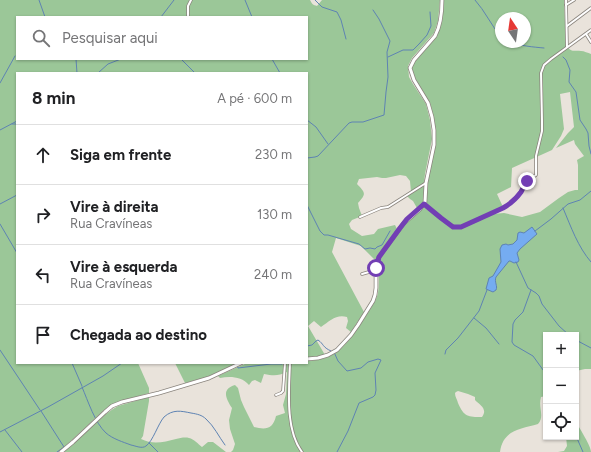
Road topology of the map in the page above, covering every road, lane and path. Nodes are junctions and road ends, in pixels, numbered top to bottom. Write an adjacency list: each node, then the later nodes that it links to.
1 (191, 0): 7 (street)
2 (442, 0): 13 (street)
3 (566, 0): 5 (street)
4 (574, 0): 5 (street)
5 (566, 5): 8 (street)
6 (591, 8): 8 (street)
7 (188, 16)
8 (567, 26): 12 (street)
9 (591, 30): 10 (street)
10 (586, 34): 11 (street); 12 (street)
11 (591, 42)
12 (567, 47): 14 (street)
13 (426, 183): 14 (street); 15 (street)
14 (424, 204): 16 (street)
15 (360, 217)
16 (376, 270): 17 (street); 18 (street)
17 (362, 274)
18 (308, 359)
19 (240, 364): 23 (street)
20 (285, 364): 22 (street)
21 (290, 364): 24 (street)
22 (276, 395)
23 (62, 452)
24 (302, 452)

